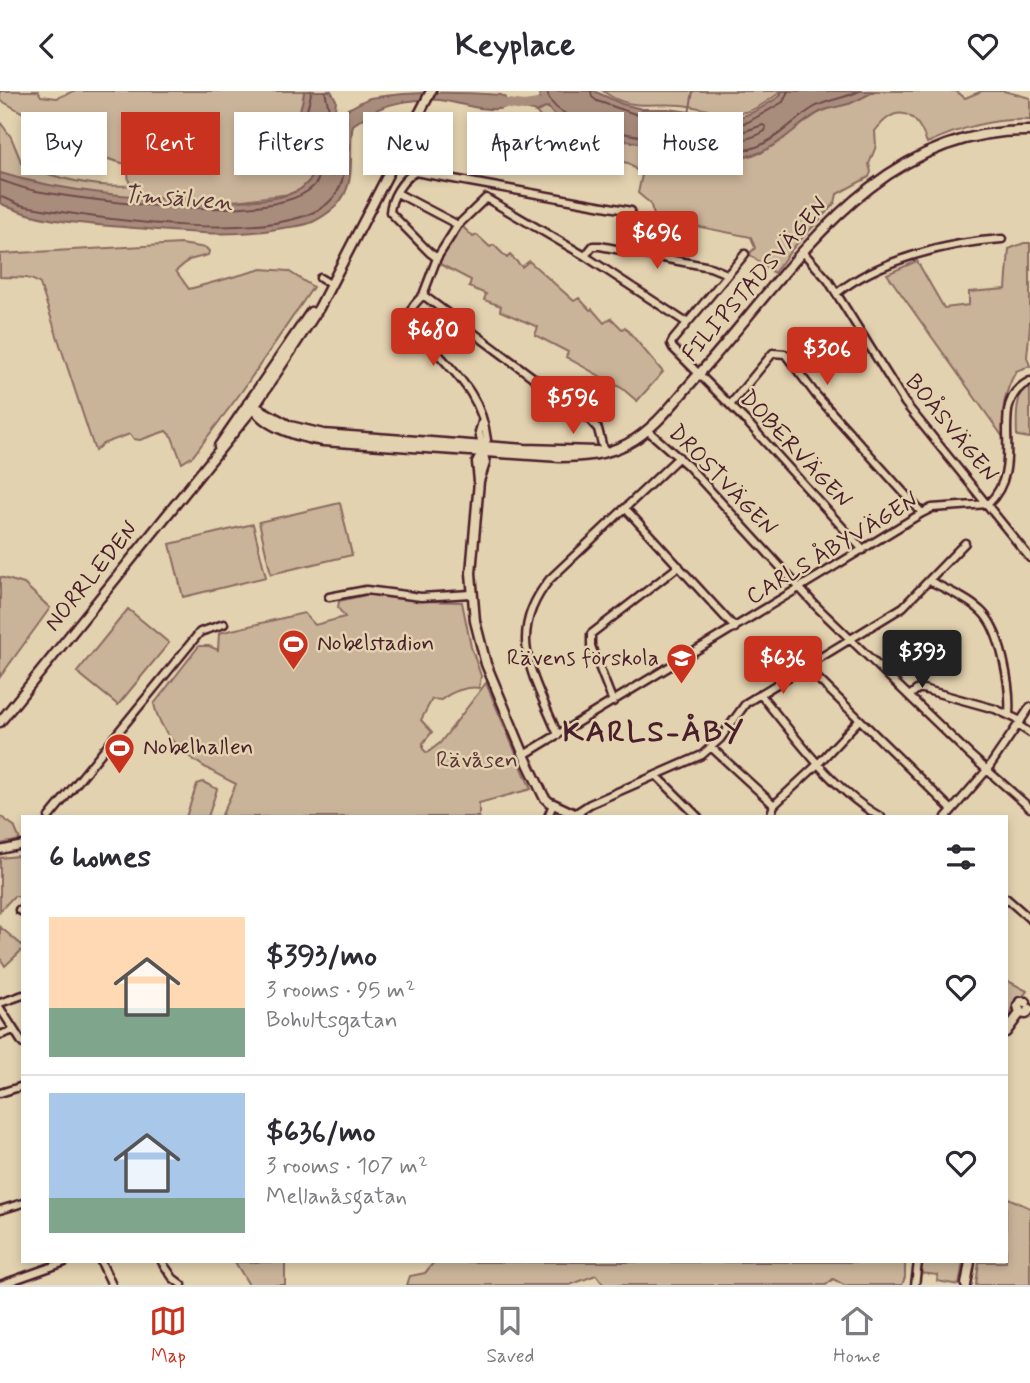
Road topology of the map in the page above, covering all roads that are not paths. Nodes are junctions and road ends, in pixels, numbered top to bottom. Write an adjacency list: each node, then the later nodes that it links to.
1 (431, 91): 15 (street, NORRLEDEN)
2 (1030, 131): 9 (street, FILIPSTADSVÄGEN)
3 (489, 185): 4 (street); 5 (street); 6 (street)
4 (397, 193): 7 (street); 12 (street)
5 (486, 198): 7 (street); 11 (street)
6 (631, 211)
7 (458, 225): 12 (street)
8 (1002, 239): 16 (street)
9 (802, 251): 16 (street, BOÅSVÄGEN); 19 (street, FILIPSTADSVÄGEN)
10 (745, 254): 13 (street)
11 (584, 256): 13 (street); 18 (street)
12 (437, 258): 17 (street)
13 (727, 274): 18 (street)
14 (320, 278): 15 (street)
15 (330, 283): 21 (street, NORRLEDEN)
16 (837, 293): 27 (street, BOÅSVÄGEN)
17 (423, 295): 24 (street); 25 (street)
18 (687, 323): 19 (street, DOBERVÄGEN)
19 (699, 374): 22 (street, DOBERVÄGEN); 23 (street, FILIPSTADSVÄGEN)
20 (1030, 381): 27 (street)
21 (251, 405): 24 (street, FILIPSTADSVÄGEN); 48 (street, NORRLEDEN)
22 (730, 405): 29 (street); 31 (street, DOBERVÄGEN)
23 (647, 430): 25 (street, FILIPSTADSVÄGEN); 26 (street, DROSTVÄGEN)
24 (482, 449): 25 (street, FILIPSTADSVÄGEN); 36 (street)
25 (604, 452)
26 (679, 457): 28 (street); 35 (street, DROSTVÄGEN)
27 (988, 504): 29 (street, CARLS ÅBYVÄGEN); 32 (street, BOÅSVÄGEN)
28 (625, 508): 33 (street); 51 (street)
29 (922, 513): 31 (street, CARLS ÅBYVÄGEN)
30 (965, 543): 34 (street)
31 (863, 550): 35 (street, CARLS ÅBYVÄGEN)
32 (1030, 558)
33 (679, 566): 39 (street); 44 (street)
34 (930, 581): 40 (street); 46 (street)
35 (799, 588): 39 (street, CARLS ÅBYVÄGEN); 40 (street, DROSTVÄGEN)
36 (471, 594): 37 (street); 53 (street)
37 (329, 597)
38 (224, 624): 61 (street)
39 (735, 628): 44 (street, CARLS ÅBYVÄGEN)
40 (851, 639): 41 (street); 43 (street, DROSTVÄGEN)
41 (806, 667): 42 (street); 47 (street)
42 (760, 694): 52 (street); 54 (street)
43 (909, 696): 46 (street); 55 (street, DROSTVÄGEN)
44 (613, 702): 51 (street, CARLS ÅBYVÄGEN)
45 (1030, 708): 49 (street)
46 (1009, 713): 49 (street)
47 (859, 720): 54 (street); 60 (street)
48 (0, 722)
49 (1019, 723): 50 (street); 55 (street)
50 (1030, 733)
51 (558, 735): 53 (street, CARLS ÅBYVÄGEN)
52 (712, 748): 56 (street); 58 (street)
53 (523, 755): 57 (street)
54 (818, 764): 58 (street); 66 (street)
55 (987, 770): 59 (street, DROSTVÄGEN); 60 (street)
56 (656, 775): 63 (street); 64 (street)
57 (553, 804): 62 (street); 63 (street)
58 (774, 805): 65 (street)
59 (1030, 807)
60 (952, 810): 67 (street)
61 (51, 815)
62 (549, 815)
63 (578, 815)
64 (696, 815)
65 (771, 815)
66 (878, 815)
67 (948, 815)
68 (21, 845): 69 (street)
69 (0, 850)
70 (1008, 900): 71 (street)
71 (1030, 919)
72 (21, 996): 73 (street)
73 (0, 1003)
74 (1028, 1007): 77 (street)
75 (0, 1008): 76 (street)
76 (14, 1030): 78 (street); 79 (street)
77 (1008, 1031)
78 (0, 1035)
79 (21, 1041)
80 (21, 1087): 81 (street)
81 (0, 1093)
82 (21, 1204): 83 (street)
83 (0, 1210)
84 (62, 1263): 89 (street)
85 (101, 1263): 90 (street)
86 (163, 1263): 91 (street)
87 (918, 1263): 92 (street)
88 (970, 1263): 93 (street)
89 (0, 1285)
90 (112, 1285)
91 (182, 1285)
92 (915, 1285)
93 (966, 1285)

